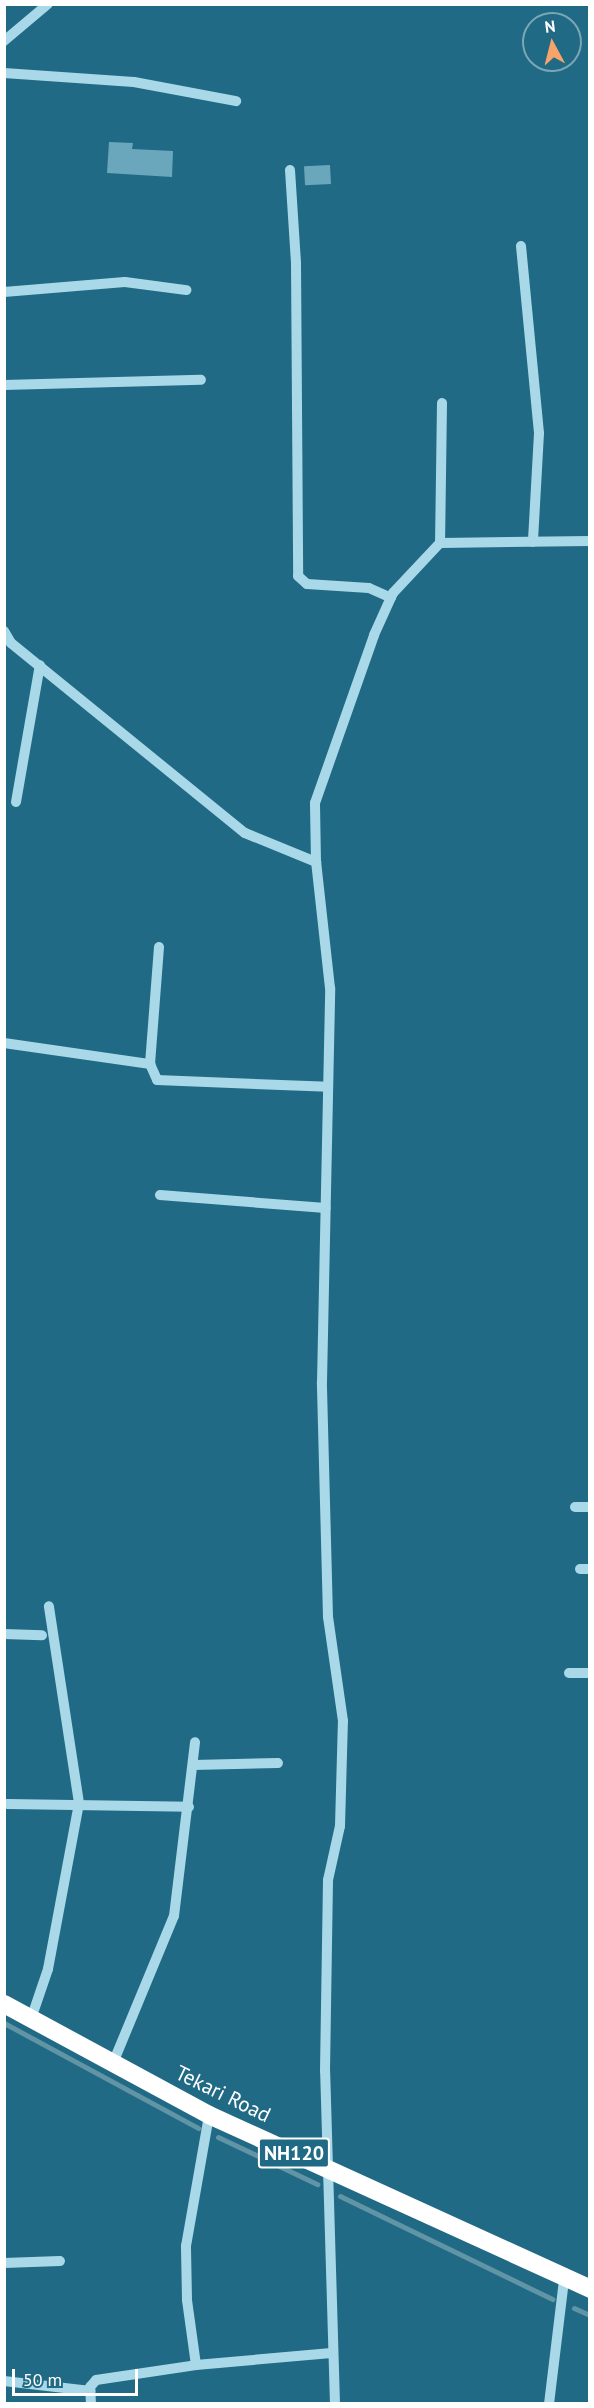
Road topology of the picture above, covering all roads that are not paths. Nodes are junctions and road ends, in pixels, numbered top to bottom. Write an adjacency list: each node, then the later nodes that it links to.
1 (48, 4): 2 (street)
2 (4, 41)
3 (4, 73): 4 (street)
4 (236, 101)
5 (290, 170): 15 (street)
6 (521, 246): 12 (street)
7 (186, 290): 8 (street)
8 (4, 292)
9 (201, 380): 10 (street)
10 (4, 385)
11 (442, 403): 14 (street)
12 (533, 542): 13 (street); 14 (street)
13 (590, 542)
14 (440, 543): 15 (street)
15 (391, 598): 19 (street)
16 (4, 631): 17 (street)
17 (40, 665): 18 (street); 19 (street)
18 (16, 802)
19 (316, 862): 23 (street)
20 (159, 947): 22 (street)
21 (4, 1043): 22 (street)
22 (150, 1064): 23 (street)
23 (328, 1087): 25 (street)
24 (160, 1195): 25 (street)
25 (325, 1208): 43 (street)
26 (575, 1507): 27 (street)
27 (590, 1508)
28 (49, 1606): 36 (street)
29 (4, 1634): 30 (street)
30 (42, 1635)
31 (569, 1673): 32 (street)
32 (590, 1673)
33 (195, 1742): 35 (street)
34 (278, 1762): 35 (street)
35 (193, 1765): 38 (street)
36 (79, 1803): 37 (street); 38 (street); 40 (street)
37 (8, 1804)
38 (189, 1806): 41 (street)
39 (4, 2004): 40 (highway, Tekari Road / NH120)
40 (31, 2019): 41 (highway, Tekari Road / NH120)
41 (113, 2063): 42 (highway, Tekari Road / NH120)
42 (209, 2115): 43 (highway, Tekari Road / NH120); 49 (street)
43 (325, 2167): 46 (highway, Tekari Road / NH120); 48 (street)
44 (60, 2261): 45 (street)
45 (4, 2263)
46 (564, 2280): 47 (highway, Tekari Road / NH120); 54 (street)
47 (590, 2289)
48 (331, 2353): 49 (street); 53 (street)
49 (196, 2365): 51 (street)
50 (4, 2381): 51 (street)
51 (90, 2391): 52 (street)
52 (91, 2403)
53 (335, 2403)
54 (549, 2403)

